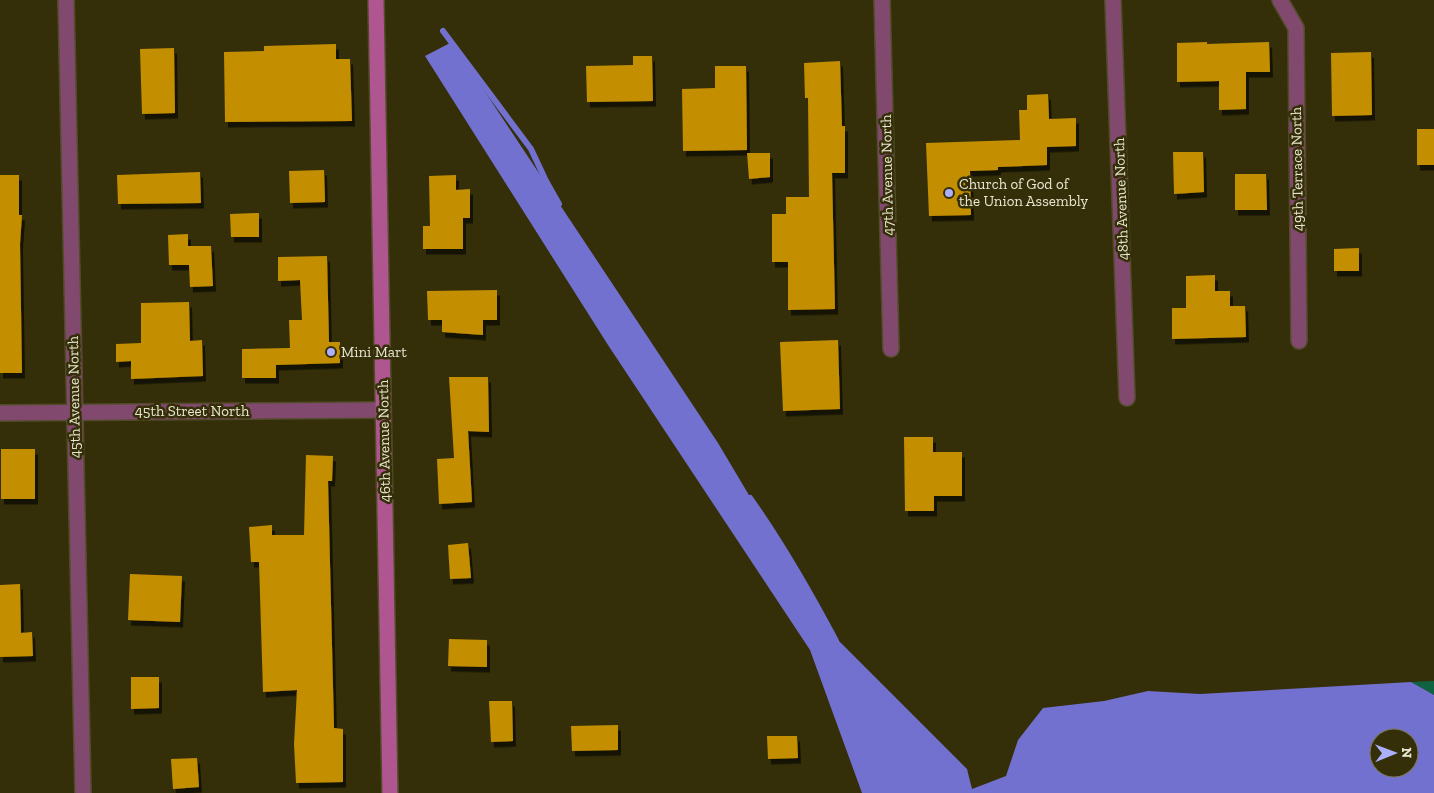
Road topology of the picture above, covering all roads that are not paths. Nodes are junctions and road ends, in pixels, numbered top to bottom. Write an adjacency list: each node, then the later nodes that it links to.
1 (66, 0): 10 (street, 45th Avenue North)
2 (376, 0): 9 (street, 46th Avenue North)
3 (882, 0): 7 (street, 47th Avenue North)
4 (1114, 0): 8 (street, 48th Avenue North)
5 (1280, 0): 6 (street, 49th Terrace North)
6 (1299, 341)
7 (891, 349)
8 (1127, 398)
9 (383, 410): 10 (street, 45th Street North); 13 (street, 46th Avenue North)
10 (74, 411): 11 (street, 45th Street North); 12 (street, 45th Avenue North)
11 (0, 413)
12 (83, 793)
13 (390, 793)

